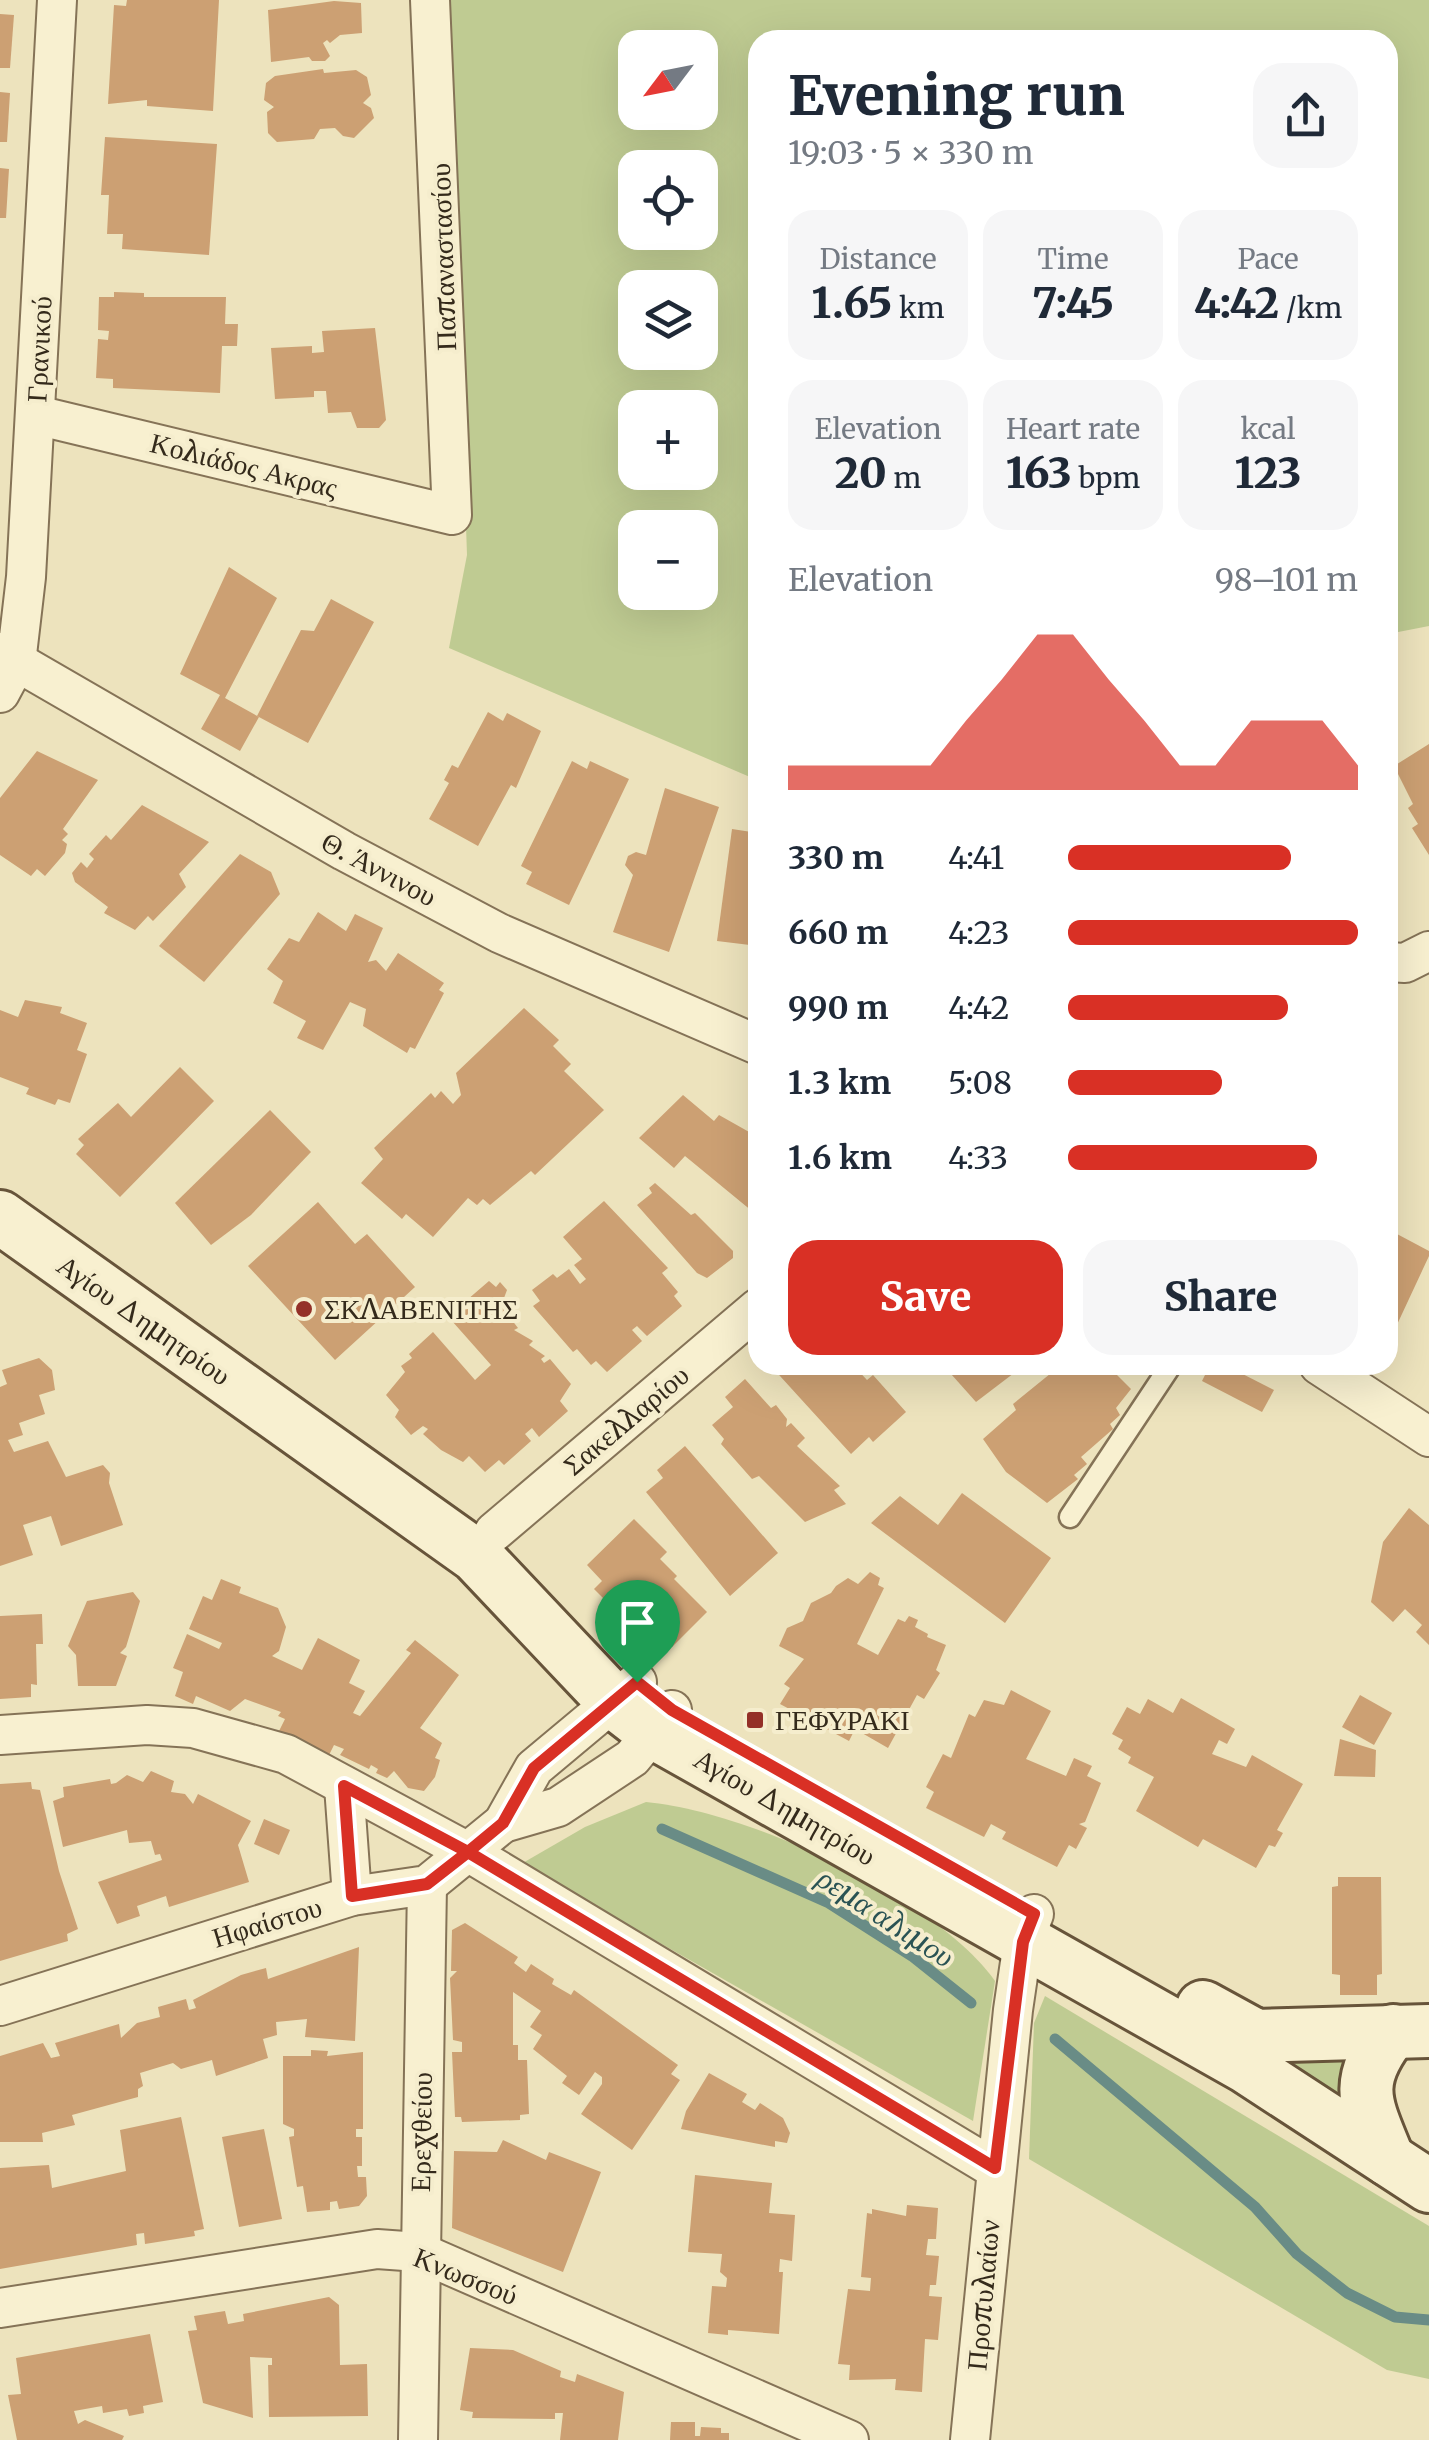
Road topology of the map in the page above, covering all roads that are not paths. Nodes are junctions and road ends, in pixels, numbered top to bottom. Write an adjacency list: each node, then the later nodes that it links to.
1 (56, 0): 3 (street, Γρανικού)
2 (430, 0): 4 (street, Παπαναστασίου)
3 (36, 414): 4 (street, Κολιάδος Ακρας); 5 (street, Γρανικού)
4 (452, 515)
5 (5, 669): 6 (street, Θ. Άννινου)
6 (748, 1041)
7 (0, 1180): 14 (street, Αγίου Δημητρίου)
8 (0, 1217): 15 (street, Αγίου Δημητρίου)
9 (748, 1316): 14 (street, Σακελλαρίου)
10 (1165, 1375): 13 (lane)
11 (1334, 1375): 12 (street)
12 (1429, 1437)
13 (1070, 1517)
14 (494, 1532): 15 (street, Αγίου Δημητρίου)
15 (644, 1706): 18 (street, Ηφαίστου); 18 (street); 22 (street, Αγίου Δημητρίου)
16 (0, 1735): 17 (street)
17 (344, 1786): 19 (street); 21 (street)
18 (503, 1823): 19 (street, Ηφαίστου)
19 (468, 1852): 20 (street, Ηφαίστου); 25 (street)
20 (427, 1884): 21 (street, Ηφαίστου); 27 (street, Ερεχθείου)
21 (352, 1896): 23 (street, Ηφαίστου)
22 (1029, 1928): 24 (street, Αγίου Δημητρίου); 25 (street, Προπυλαίων); 26 (street, Αγίου Δημητρίου)
23 (0, 2006)
24 (1411, 2031): 26 (street)
25 (996, 2153): 32 (street, Προπυλαίων)
26 (1408, 2172)
27 (419, 2252): 28 (street, Κνωσσού); 29 (street, Κνωσσού); 30 (street, Ερεχθείου)
28 (0, 2308)
29 (796, 2429): 31 (street, Κνωσσού)
30 (418, 2440)
31 (849, 2440)
32 (970, 2440)

